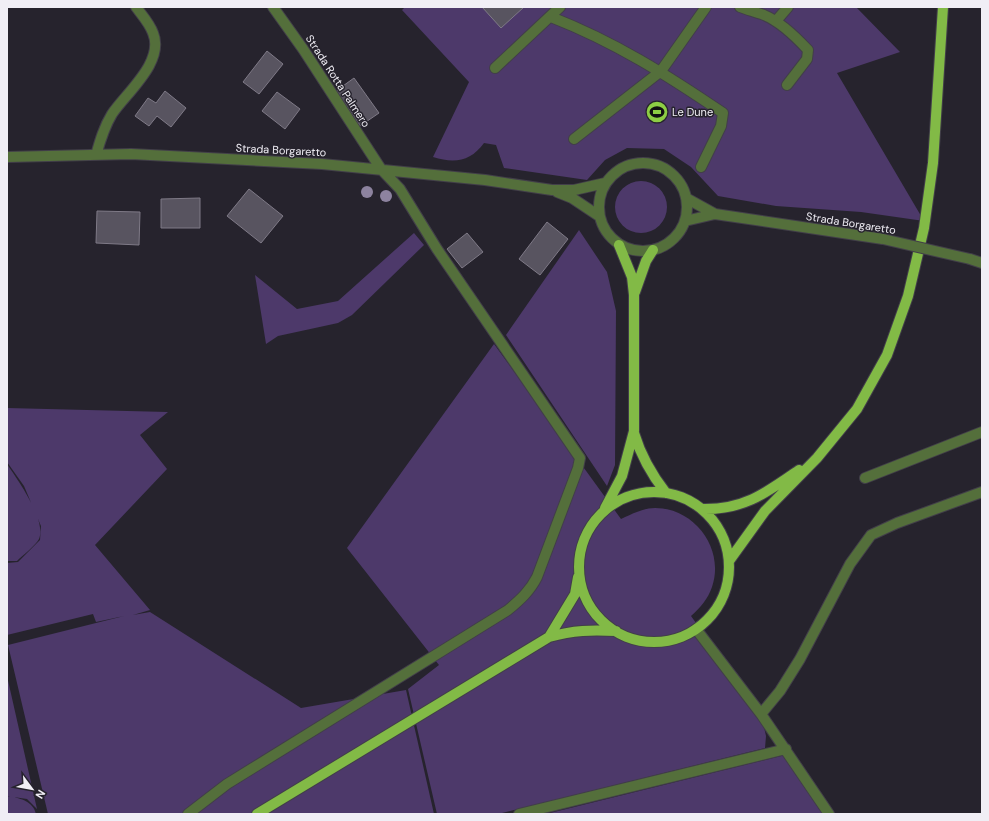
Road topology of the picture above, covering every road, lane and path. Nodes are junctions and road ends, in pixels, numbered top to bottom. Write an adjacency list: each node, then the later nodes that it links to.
1 (136, 7): 14 (street)
2 (273, 7): 17 (street, Strada Rotta Palmero)
3 (560, 7): 8 (street)
4 (706, 7): 11 (street)
5 (740, 7): 9 (street)
6 (788, 7): 9 (street)
7 (943, 7): 30 (main road)
8 (551, 17): 10 (street); 11 (street)
9 (776, 21): 12 (street)
10 (495, 68)
11 (661, 71): 13 (street); 16 (street)
12 (787, 85)
13 (574, 139)
14 (96, 155): 15 (street, Strada Borgaretto); 17 (street, Strada Borgaretto)
15 (7, 156)
16 (701, 167)
17 (381, 169): 19 (street, Strada Borgaretto); 43 (street, Strada Rotta Palmero)
18 (605, 183): 19 (street, Strada Borgaretto); 20 (street); 22 (street)
19 (552, 190): 22 (street, Strada Borgaretto)
20 (686, 198): 21 (street, Strada Borgaretto); 23 (street)
21 (715, 214): 23 (street, Strada Borgaretto); 26 (street, Strada Borgaretto, bridge)
22 (599, 216): 24 (street)
23 (685, 221): 25 (street)
24 (619, 245): 25 (street); 27 (main road)
25 (654, 250): 27 (main road)
26 (982, 263)
27 (634, 296): 28 (main road)
28 (634, 431): 33 (main road); 35 (main road)
29 (982, 432): 31 (street)
30 (817, 458): 34 (main road); 36 (main road)
31 (865, 478)
32 (982, 492): 41 (street)
33 (666, 493): 34 (main road); 35 (main road)
34 (702, 509): 36 (main road)
35 (600, 516): 37 (main road)
36 (729, 561): 38 (main road)
37 (579, 568): 39 (main road); 40 (main road)
38 (696, 629): 39 (main road); 41 (street)
39 (616, 631): 40 (main road)
40 (549, 637): 44 (main road)
41 (761, 714): 42 (street)
42 (786, 748): 45 (street); 46 (street)
43 (188, 814)
44 (257, 814)
45 (519, 814)
46 (829, 814)

